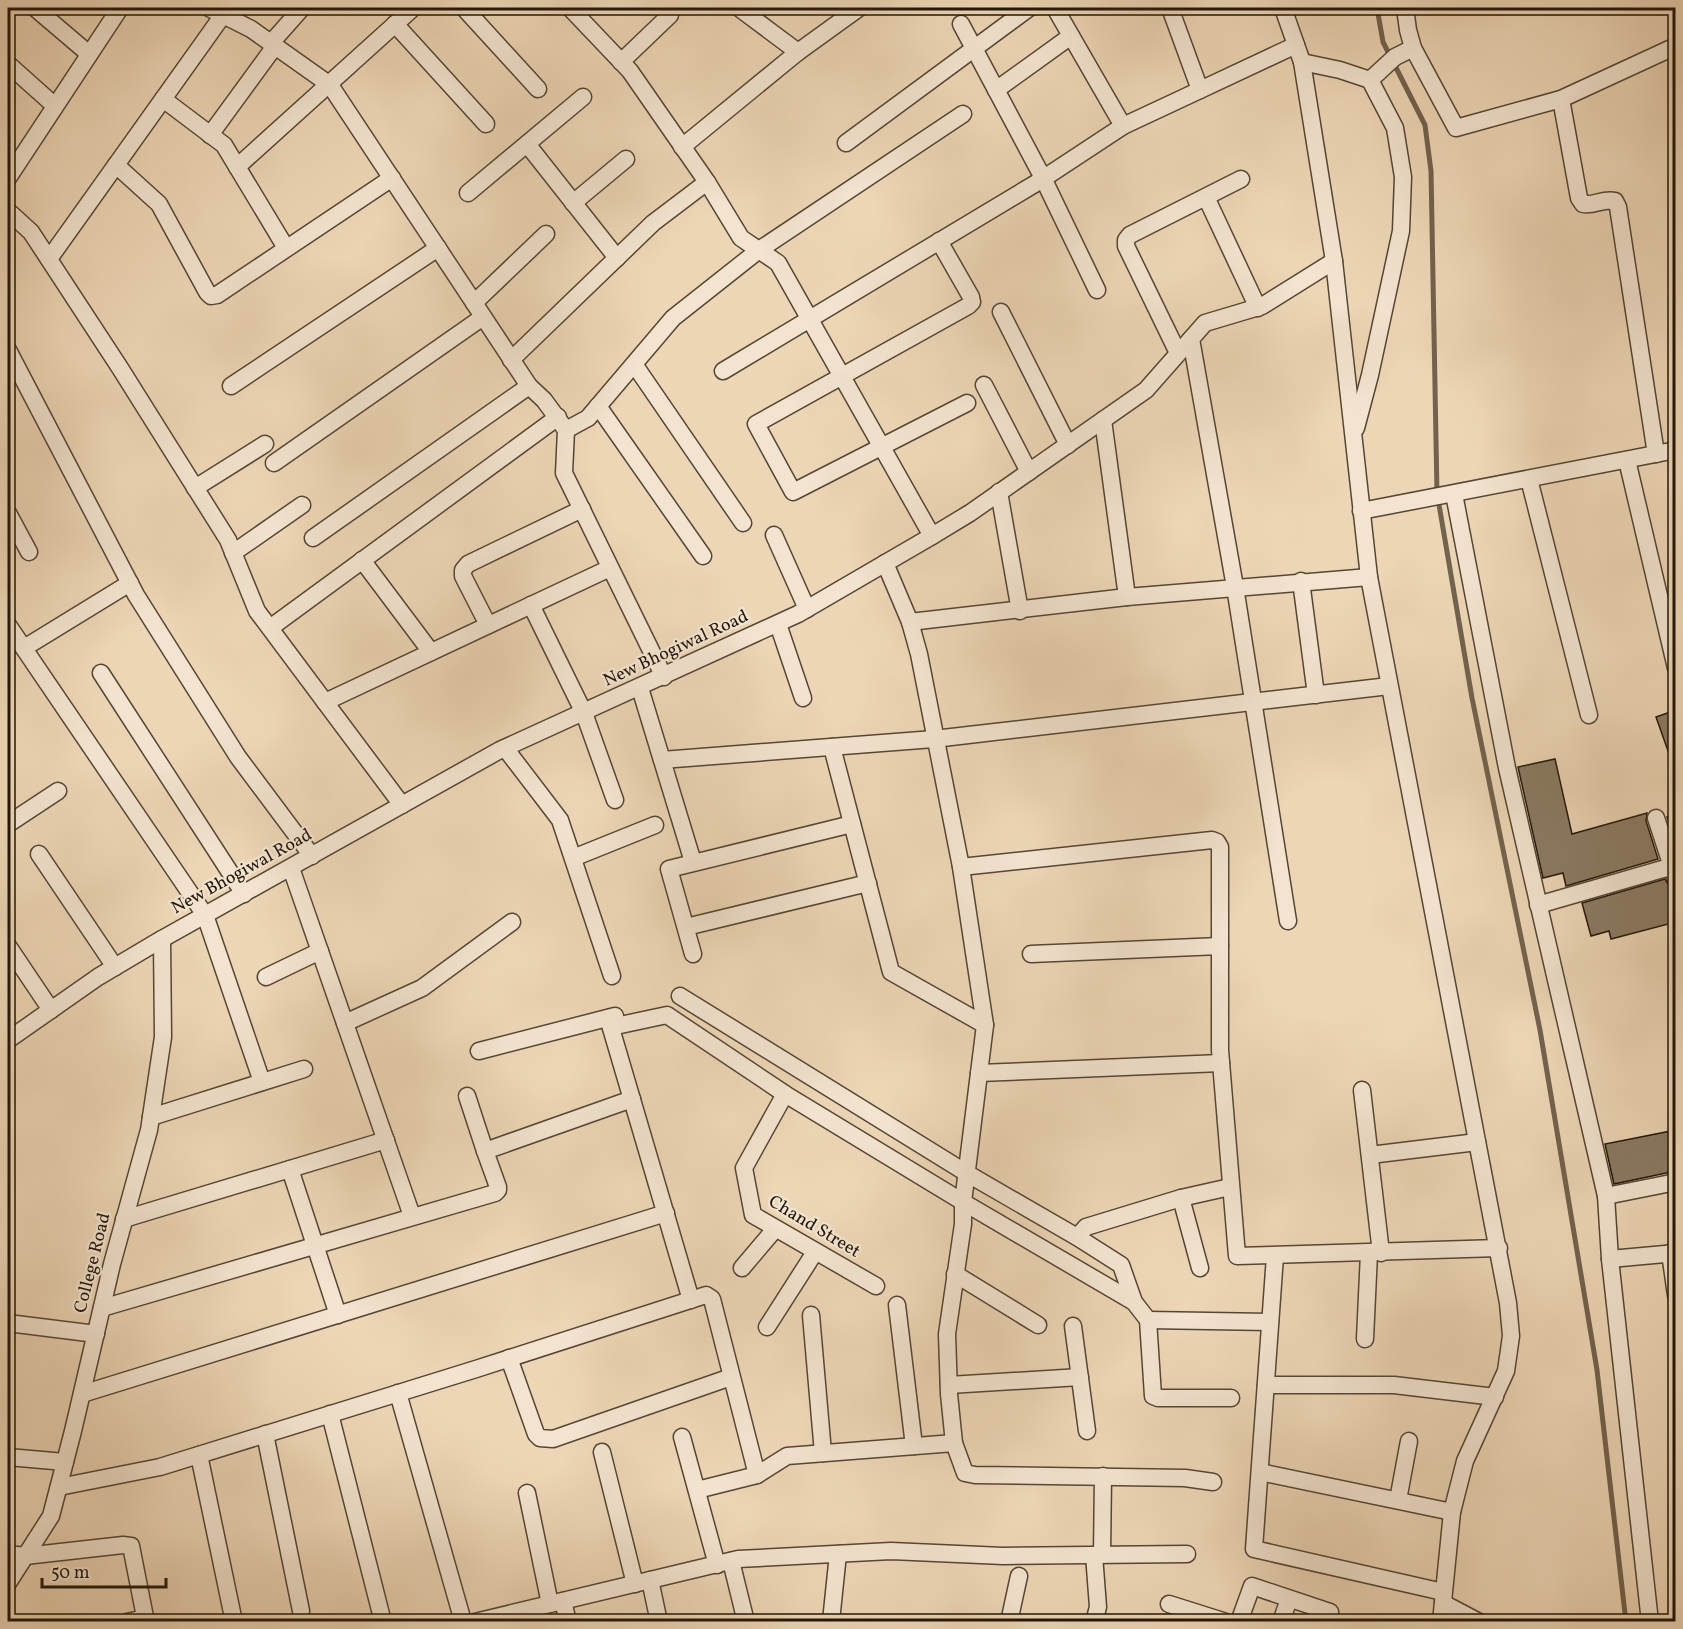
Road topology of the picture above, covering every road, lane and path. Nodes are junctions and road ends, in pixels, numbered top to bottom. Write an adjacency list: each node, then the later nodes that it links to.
1 (35, 8): 25 (street)
2 (120, 8): 25 (street)
3 (302, 8): 19 (street)
4 (413, 8): 16 (street)
5 (464, 8): 31 (street)
6 (570, 8): 26 (street)
7 (739, 8): 24 (street)
8 (859, 8): 24 (street)
9 (1029, 8): 23 (street)
10 (1055, 8): 18 (street)
11 (1170, 8): 33 (street)
12 (1283, 8): 20 (street)
13 (1405, 8): 22 (street)
14 (214, 10): 19 (street); 35 (street)
15 (670, 15): 26 (street)
16 (395, 24): 30 (street); 39 (street)
17 (961, 24): 23 (street)
18 (1071, 36): 32 (street); 40 (street)
19 (273, 44): 30 (street); 41 (street)
20 (1296, 45): 27 (street); 33 (street)
21 (1676, 46): 36 (street)
22 (1413, 48): 29 (street); 36 (street)
23 (974, 49): 32 (street); 42 (street)
24 (798, 52): 44 (street)
25 (89, 54): 37 (street)
26 (621, 62): 44 (street)
27 (1302, 62): 29 (street); 65 (street)
28 (8, 64): 37 (street)
29 (1370, 80): 86 (street)
30 (330, 84): 48 (street); 50 (street)
31 (538, 90)
32 (996, 90): 51 (street)
33 (1200, 90): 40 (street)
34 (583, 97): 43 (street)
35 (163, 99): 41 (street); 47 (street)
36 (1561, 99): 91 (street)
37 (55, 105): 45 (street)
38 (963, 114): 62 (street)
39 (486, 124)
40 (1123, 126): 51 (street)
41 (210, 135): 48 (street)
42 (846, 143)
43 (527, 144): 54 (street); 56 (street)
44 (682, 147): 53 (street)
45 (13, 157): 49 (street)
46 (626, 159): 56 (street)
47 (116, 165): 60 (street); 64 (street)
48 (237, 167): 60 (street)
49 (8, 178)
50 (392, 178): 60 (street); 61 (street)
51 (1043, 178): 59 (street); 66 (street)
52 (1241, 179): 55 (street)
53 (707, 182): 62 (street); 63 (street)
54 (468, 193)
55 (1206, 197): 68 (street); 74 (street)
56 (573, 202): 63 (street)
57 (8, 211): 64 (street)
58 (546, 234): 67 (street)
59 (939, 241): 71 (street); 78 (street)
60 (286, 248)
61 (438, 248): 67 (street); 80 (street)
62 (759, 250): 71 (street); 76 (street)
63 (617, 258): 75 (street)
64 (49, 259): 96 (street)
65 (1334, 261): 68 (street, New Bhogiwal Road); 86 (street)
66 (1097, 290)
67 (474, 303): 70 (street)
68 (1258, 308): 72 (street, New Bhogiwal Road)
69 (1001, 312): 88 (street)
70 (483, 317): 75 (street); 93 (street)
71 (809, 318): 77 (street); 78 (street)
72 (1191, 339): 74 (street, New Bhogiwal Road); 116 (street)
73 (8, 350): 115 (street)
74 (1178, 353): 84 (street, New Bhogiwal Road)
75 (511, 360): 81 (street)
76 (634, 364): 83 (street); 103 (street)
77 (723, 371)
78 (842, 376): 89 (street); 89 (street)
79 (984, 385): 94 (street)
80 (231, 386)
81 (529, 386): 85 (street); 106 (street)
82 (967, 403): 89 (street)
83 (598, 406): 85 (street); 109 (street)
84 (1103, 420): 88 (street, New Bhogiwal Road); 117 (street)
85 (562, 424): 100 (street); 110 (street)
86 (1354, 436): 101 (street)
87 (265, 444): 96 (street)
88 (1068, 445): 94 (street, New Bhogiwal Road)
89 (881, 446): 105 (street)
90 (1676, 450): 91 (street)
91 (1656, 454): 92 (street)
92 (1627, 460): 95 (street); 128 (street)
93 (274, 463)
94 (1029, 472): 97 (street, New Bhogiwal Road)
95 (1529, 479): 98 (street); 138 (street)
96 (195, 488): 108 (street)
97 (999, 492): 105 (street, New Bhogiwal Road); 120 (street)
98 (1444, 495): 101 (street); 159 (street)
99 (302, 505): 108 (street)
100 (582, 509): 112 (street); 124 (street)
101 (1361, 511): 113 (street)
102 (8, 513): 107 (street)
103 (742, 523)
104 (774, 535): 119 (street)
105 (932, 536): 111 (street, New Bhogiwal Road)
106 (313, 538)
107 (30, 552)
108 (233, 553): 125 (street)
109 (703, 556)
110 (362, 561): 125 (street); 127 (street)
111 (885, 563): 119 (street, New Bhogiwal Road); 121 (street)
112 (610, 568): 118 (street); 130 (street)
113 (1369, 577): 114 (street); 131 (street)
114 (1301, 581): 116 (street); 133 (street)
115 (130, 583): 126 (street); 151 (street)
116 (1235, 587): 117 (street); 135 (street)
117 (1126, 597): 120 (street)
118 (531, 605): 124 (street); 137 (street)
119 (807, 609): 122 (street, New Bhogiwal Road)
120 (1020, 610): 121 (street)
121 (910, 622): 139 (street)
122 (778, 624): 130 (street, New Bhogiwal Road); 134 (street)
123 (8, 625): 126 (street)
124 (488, 625): 127 (street)
125 (270, 628): 136 (street)
126 (24, 648): 160 (street)
127 (431, 652): 136 (street)
128 (1676, 668)
129 (101, 673): 158 (street)
130 (663, 677): 132 (street, New Bhogiwal Road)
131 (1389, 686): 133 (street); 190 (street)
132 (640, 688): 137 (street, New Bhogiwal Road); 142 (street)
133 (1317, 695): 135 (street)
134 (803, 698)
135 (1254, 701): 139 (street); 161 (street)
136 (325, 702): 145 (street)
137 (584, 713): 141 (street, New Bhogiwal Road); 144 (street)
138 (1589, 715)
139 (934, 739): 140 (street); 154 (street)
140 (832, 747): 142 (street); 148 (street)
141 (505, 748): 145 (street, New Bhogiwal Road); 152 (street)
142 (662, 760): 153 (street)
143 (58, 791): 147 (street)
144 (615, 800)
145 (402, 805): 151 (street, New Bhogiwal Road)
146 (1656, 818): 156 (street)
147 (8, 824)
148 (852, 824): 153 (street); 157 (street)
149 (655, 825): 152 (street)
150 (39, 854): 170 (street)
151 (312, 856): 155 (street, New Bhogiwal Road)
152 (573, 858): 171 (street)
153 (693, 862): 163 (street)
154 (961, 867): 166 (street); 177 (street)
155 (291, 868): 158 (street, New Bhogiwal Road); 167 (street)
156 (1674, 871): 159 (street)
157 (868, 883): 163 (street); 177 (street)
158 (244, 894): 160 (street, New Bhogiwal Road)
159 (1538, 905): 197 (street)
160 (205, 915): 164 (street, New Bhogiwal Road); 183 (street)
161 (1288, 921)
162 (512, 922): 176 (street)
163 (686, 927): 168 (street)
164 (162, 939): 170 (street, New Bhogiwal Road); 188 (street, College Road)
165 (8, 946): 174 (street)
166 (1220, 946): 169 (street); 180 (street)
167 (320, 951): 172 (street); 176 (street)
168 (693, 954)
169 (1031, 954)
170 (115, 967): 174 (street, New Bhogiwal Road)
171 (612, 976)
172 (266, 977)
173 (680, 996): 194 (street)
174 (51, 1010): 178 (street, New Bhogiwal Road)
175 (611, 1020): 179 (street); 185 (street); 187 (street)
176 (345, 1023): 189 (street)
177 (985, 1025): 182 (street)
178 (8, 1040)
179 (479, 1051)
180 (1221, 1063): 182 (street); 196 (street)
181 (304, 1069): 183 (street)
182 (979, 1073): 194 (street)
183 (262, 1082): 188 (street)
184 (1362, 1090): 192 (street)
185 (785, 1094): 199 (street); 203 (street, Chand Street)
186 (467, 1096): 191 (street)
187 (632, 1100): 191 (street); 200 (street)
188 (151, 1118): 202 (street, College Road)
189 (386, 1140): 193 (street); 201 (street)
190 (1477, 1142): 192 (street); 206 (street)
191 (485, 1151): 201 (street)
192 (1370, 1155): 209 (street)
193 (290, 1169): 202 (street); 205 (street)
194 (968, 1174): 199 (street); 204 (street)
195 (1676, 1182): 197 (street)
196 (1230, 1186): 198 (street); 211 (street)
197 (1606, 1196): 212 (street)
198 (1181, 1198): 204 (street); 214 (street)
199 (963, 1202): 215 (street); 216 (street)
200 (666, 1213): 219 (street); 223 (street)
201 (412, 1216): 205 (street)
202 (124, 1219): 222 (street, College Road)
203 (775, 1228): 207 (street, Chand Street); 213 (street)
204 (1077, 1237): 208 (street)
205 (315, 1245): 222 (street); 223 (street)
206 (1499, 1248): 209 (street); 240 (street)
207 (815, 1251): 217 (street, Chand Street); 230 (street)
208 (1101, 1253): 216 (street); 220 (street)
209 (1375, 1253): 211 (street); 232 (street)
210 (1673, 1253): 212 (street); 218 (street)
211 (1275, 1256): 226 (street)
212 (1610, 1259): 294 (street)
213 (742, 1268)
214 (1200, 1268)
215 (956, 1274): 228 (street); 236 (street)
216 (1087, 1275): 220 (street)
217 (876, 1286)
218 (1676, 1295)
219 (691, 1300): 233 (street); 234 (street)
220 (1134, 1302): 225 (street)
221 (897, 1305): 248 (street)
222 (102, 1308): 231 (street, College Road)
223 (338, 1315): 239 (street)
224 (811, 1315): 250 (street)
225 (1148, 1320): 226 (street); 241 (street)
226 (1270, 1322): 237 (street)
227 (8, 1323): 231 (street)
228 (1038, 1325)
229 (1073, 1326): 235 (street)
230 (767, 1327)
231 (96, 1334): 239 (street, College Road)
232 (1365, 1339)
233 (509, 1359): 234 (street); 238 (street)
234 (731, 1377): 255 (street)
235 (1080, 1377): 236 (street); 243 (street)
236 (949, 1385): 247 (street)
237 (1266, 1385): 240 (street); 254 (street)
238 (398, 1393): 242 (street); 279 (street)
239 (82, 1394): 253 (street, College Road)
240 (1495, 1397): 262 (street)
241 (1231, 1398)
242 (330, 1414): 244 (street); 283 (street)
243 (1087, 1431)
244 (265, 1434): 251 (street); 276 (street)
245 (682, 1437): 259 (street)
246 (1408, 1441): 261 (street)
247 (954, 1443): 248 (street); 256 (street)
248 (914, 1446): 250 (street)
249 (603, 1452): 270 (street)
250 (823, 1453): 255 (street)
251 (199, 1455): 258 (street); 282 (street)
252 (8, 1457): 253 (street)
253 (65, 1462): 258 (street, College Road)
254 (1260, 1472): 261 (street); 272 (street)
255 (758, 1475): 259 (street)
256 (1103, 1476): 257 (street); 266 (street)
257 (1213, 1482)
258 (59, 1487): 267 (street, College Road)
259 (697, 1490): 268 (street)
260 (527, 1493): 274 (street)
261 (1398, 1500): 262 (street)
262 (1452, 1512): 272 (street)
263 (8, 1554): 267 (street)
264 (838, 1554): 266 (street); 268 (street); 280 (street)
265 (1187, 1554): 266 (street)
266 (1098, 1555): 288 (street)
267 (25, 1556): 271 (street, College Road); 278 (street)
268 (724, 1563): 270 (street); 286 (street)
269 (1019, 1576): 287 (street)
270 (642, 1582): 274 (street); 285 (street)
271 (8, 1583)
272 (1443, 1598): 292 (street); 293 (street)
273 (1289, 1599): 277 (street); 290 (street); 291 (street)
274 (556, 1602): 279 (street); 284 (street)
275 (1169, 1604): 289 (street)
276 (301, 1611)
277 (1330, 1612)
278 (145, 1620): 281 (street)
279 (478, 1620)
280 (832, 1621)
281 (127, 1622)
282 (234, 1622)
283 (383, 1622)
284 (568, 1622)
285 (660, 1622)
286 (746, 1622)
287 (1009, 1622)
288 (1094, 1622)
289 (1226, 1622)
290 (1239, 1622)
291 (1281, 1622)
292 (1441, 1622)
293 (1479, 1622)
294 (1650, 1622)

